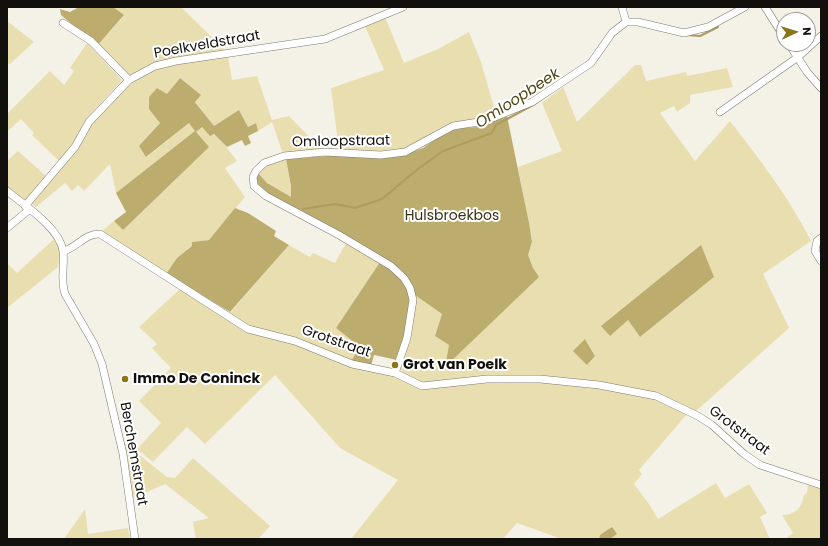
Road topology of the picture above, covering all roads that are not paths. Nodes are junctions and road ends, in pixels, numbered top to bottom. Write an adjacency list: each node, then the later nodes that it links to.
1 (403, 7): 11 (street, Poelkveldstraat)
2 (622, 7): 5 (street)
3 (745, 7): 5 (street)
4 (764, 7): 7 (street)
5 (626, 22): 20 (street, Omloopstraat)
6 (63, 23): 11 (street)
7 (776, 25)
8 (821, 36): 10 (street)
9 (795, 52): 10 (street)
10 (798, 57): 12 (street); 13 (street)
11 (129, 80): 15 (street, Poelkveldstraat)
12 (821, 88)
13 (720, 112)
14 (7, 191): 15 (street)
15 (28, 208): 16 (street, Poelkveldstraat); 18 (street)
16 (7, 228)
17 (821, 238): 19 (street)
18 (64, 251): 20 (street, Grotstraat); 22 (street, Berchemstraat)
19 (821, 261)
20 (395, 373): 21 (street, Grotstraat)
21 (821, 485)
22 (135, 539)

